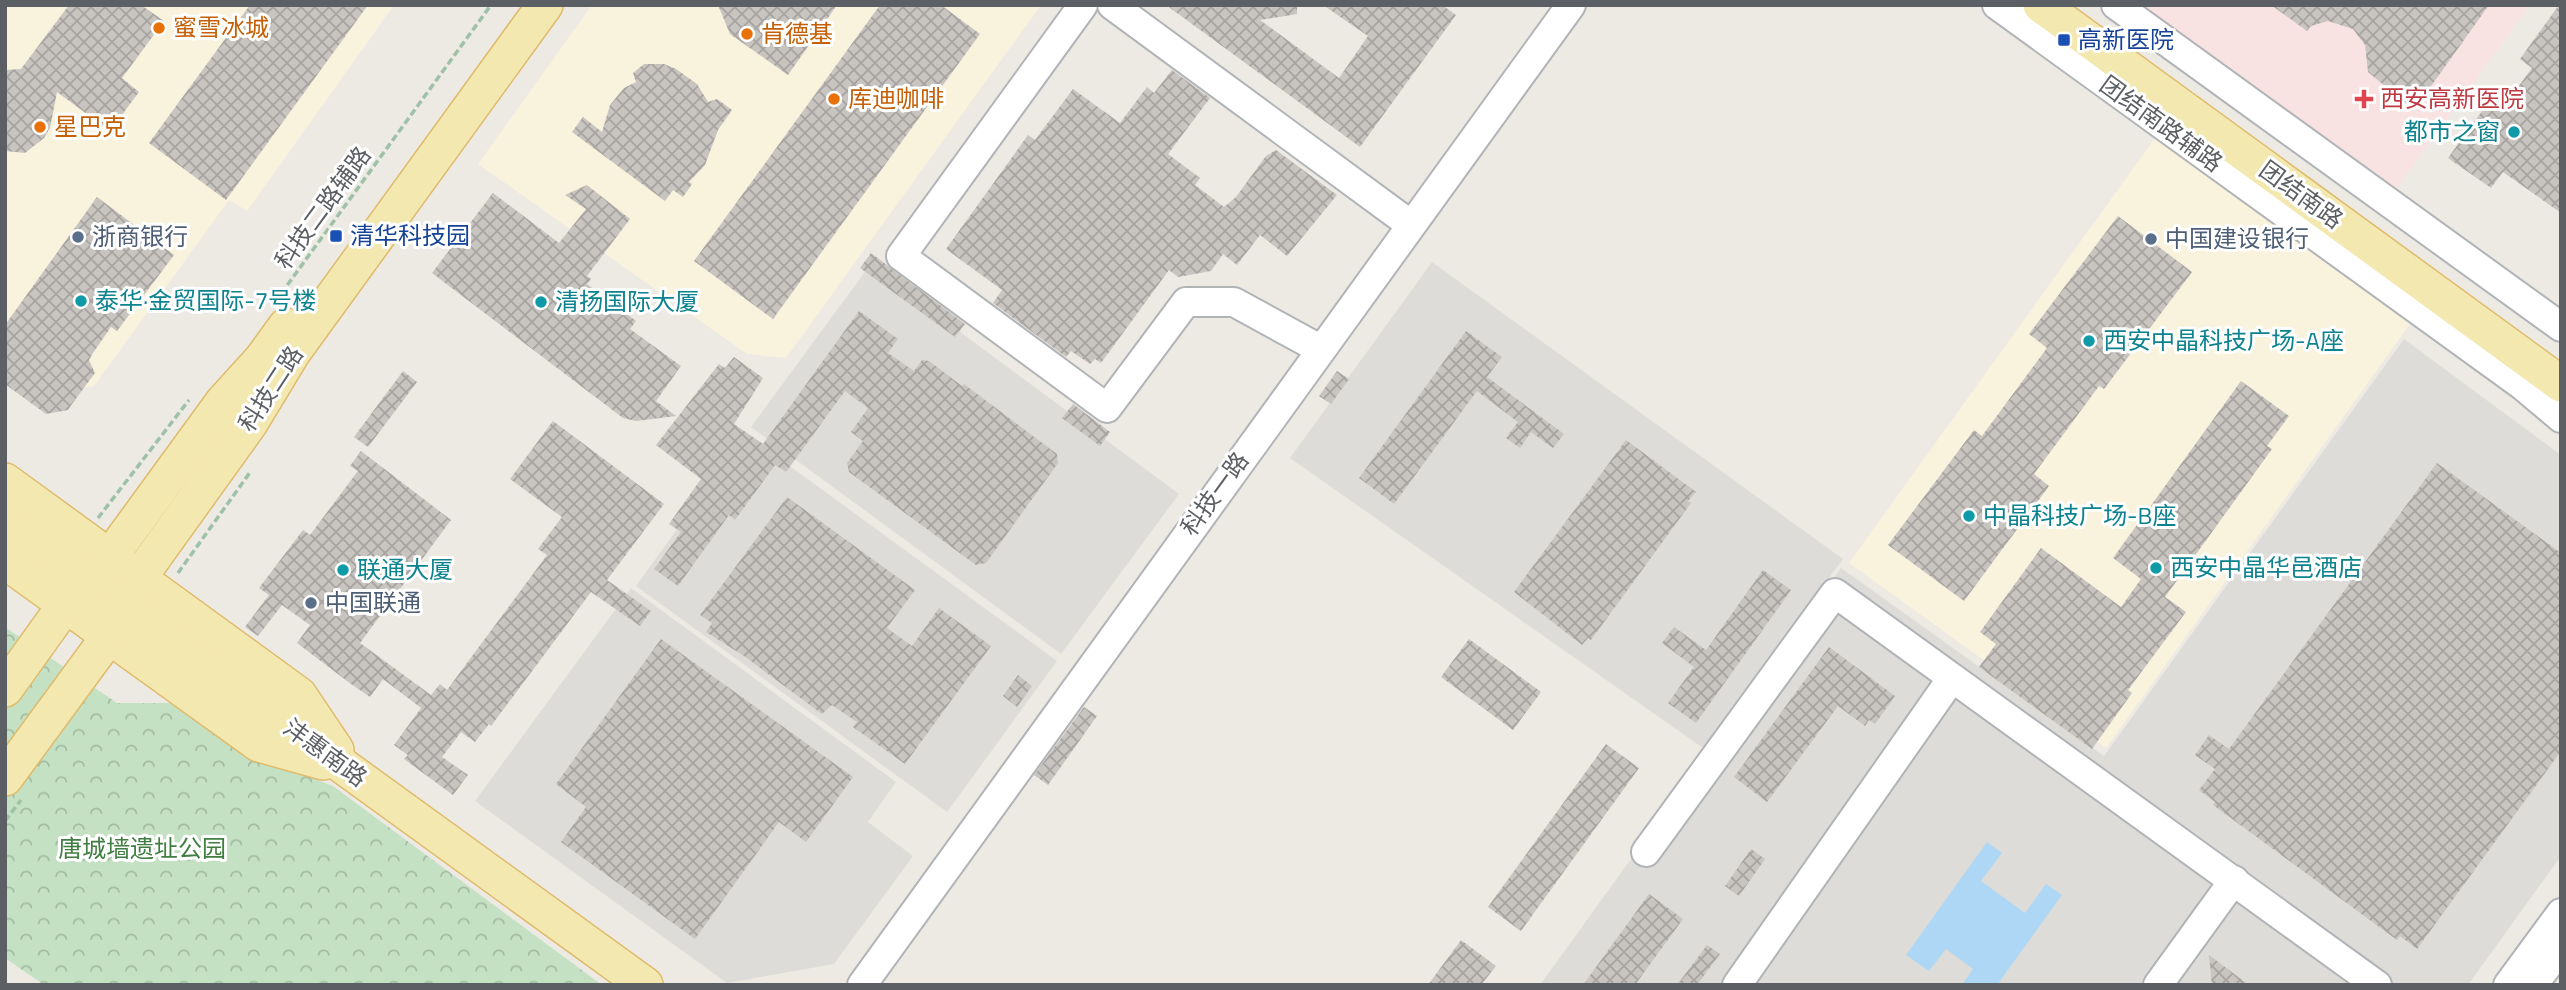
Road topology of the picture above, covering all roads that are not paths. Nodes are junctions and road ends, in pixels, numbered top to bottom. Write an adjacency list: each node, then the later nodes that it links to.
1 (518, 5): 19 (main road, 科技二路)
2 (545, 5): 20 (main road, 科技二路)
3 (1083, 5): 12 (street)
4 (1112, 5): 10 (street)
5 (1572, 5): 10 (street, 科技一路)
6 (1997, 5): 15 (street, 团结南路辅路)
7 (2041, 5): 14 (main road, 团结南路)
8 (2075, 5): 13 (main road, 团结南路)
9 (2116, 5): 11 (street)
10 (1411, 225): 12 (street, 科技一路)
11 (2561, 327)
12 (1320, 349): 30 (street, 科技一路)
13 (2561, 358)
14 (2561, 384)
15 (2561, 418)
16 (5, 481): 19 (main road)
17 (5, 521): 19 (main road)
18 (5, 561): 19 (main road)
19 (88, 571): 20 (main road); 20 (main road); 22 (main road, 科技二路)
20 (123, 606): 23 (main road); 23 (main road); 24 (main road, 科技二路)
21 (1952, 678): 25 (street); 26 (street); 31 (street)
22 (5, 689)
23 (349, 770): 29 (main road, 沣惠南路)
24 (5, 778)
25 (1646, 852)
26 (2234, 880): 32 (street); 33 (street)
27 (2561, 913): 34 (street)
28 (2561, 948): 35 (street)
29 (645, 985)
30 (862, 985)
31 (1737, 985)
32 (2158, 985)
33 (2377, 985)
34 (2508, 985)
35 (2533, 985)

